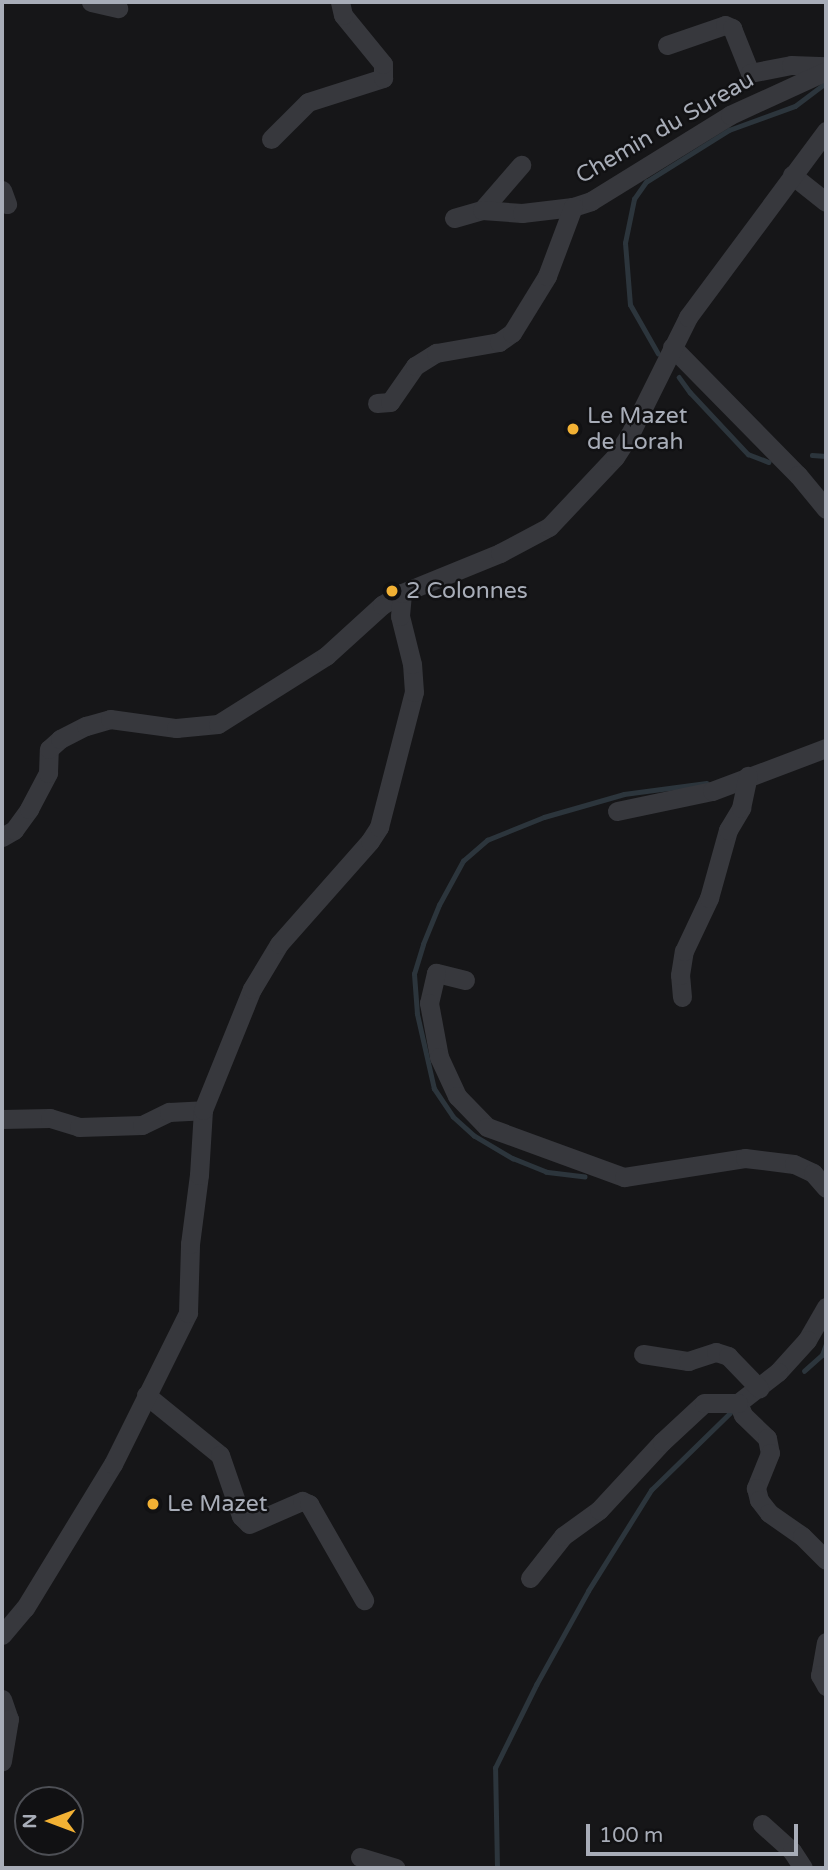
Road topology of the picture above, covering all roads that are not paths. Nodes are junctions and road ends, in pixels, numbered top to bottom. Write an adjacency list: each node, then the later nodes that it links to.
1 (91, 2): 3 (street)
2 (340, 2): 7 (street)
3 (118, 8)
4 (667, 45): 5 (street)
5 (826, 68): 11 (street, Chemin du Sureau)
6 (826, 131): 9 (street)
7 (271, 139)
8 (521, 165): 12 (street)
9 (792, 174): 10 (street); 14 (street)
10 (826, 202)
11 (573, 207): 12 (street, Chemin du Sureau); 15 (street)
12 (482, 211): 13 (street, Chemin du Sureau)
13 (454, 218)
14 (672, 347): 16 (street); 17 (street)
15 (377, 403)
16 (826, 509)
17 (402, 593): 21 (street); 24 (street)
18 (826, 748): 19 (street)
19 (748, 776): 20 (street); 23 (street)
20 (617, 811)
21 (2, 837)
22 (465, 980): 26 (street)
23 (682, 997)
24 (203, 1110): 25 (street); 30 (street)
25 (2, 1119)
26 (826, 1188)
27 (826, 1307): 29 (street)
28 (643, 1354): 29 (street)
29 (759, 1388): 31 (street)
30 (146, 1395): 34 (street); 35 (street)
31 (741, 1409): 32 (street); 33 (street)
32 (826, 1560)
33 (530, 1578)
34 (364, 1600)
35 (2, 1635)
36 (826, 1642): 37 (street)
37 (826, 1686)
38 (2, 1699): 39 (street)
39 (2, 1761)
40 (762, 1824): 43 (street)
41 (360, 1857): 42 (street)
42 (395, 1868)
43 (803, 1868)

